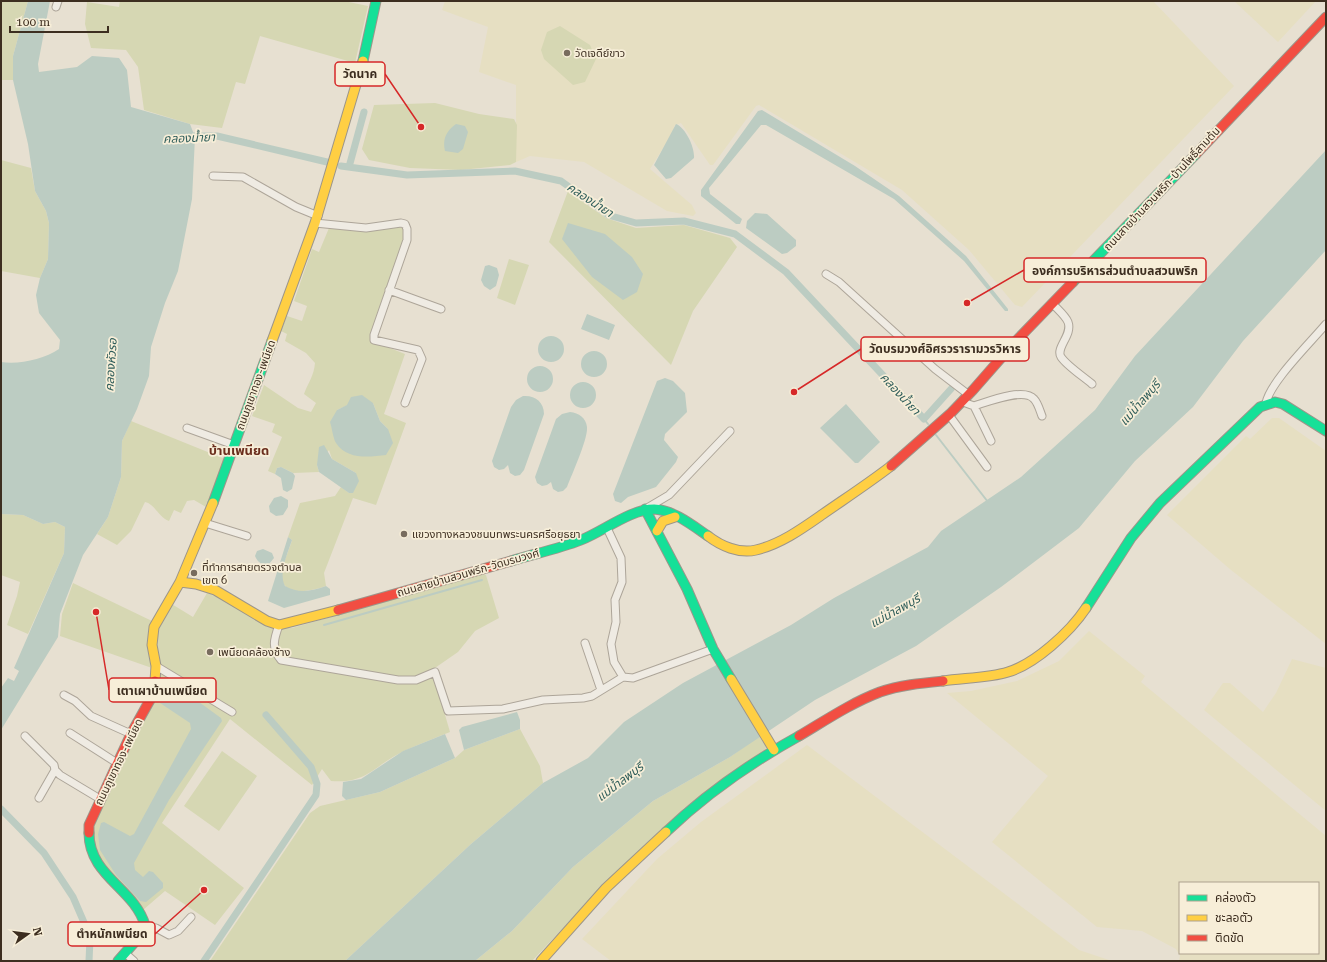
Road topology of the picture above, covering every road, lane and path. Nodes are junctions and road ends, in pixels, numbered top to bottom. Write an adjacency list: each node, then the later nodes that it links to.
1 (376, 1): 4 (street, ถนนภูเขาทอง-เพนียด)
2 (1326, 17): 7 (street, ถนนสายบ้านสวนพริก-บ้านโพธิ์สามต้น)
3 (212, 176): 4 (street)
4 (316, 220): 6 (street); 22 (street, ถนนภูเขาทอง-เพนียด)
5 (826, 274): 11 (street)
6 (389, 290): 8 (street); 13 (street)
7 (1052, 303): 10 (street); 11 (street, ถนนสายบ้านสวนพริก-บ้านโพธิ์สามต้น)
8 (441, 308)
9 (1326, 324): 14 (street)
10 (1092, 384)
11 (969, 395): 12 (street, ถนนสายบ้านสวนพริก-บ้านโพธิ์สามต้น)
12 (963, 402): 15 (street); 16 (street, ถนนสายบ้านสวนพริก-บ้านโพธิ์สามต้น)
13 (404, 403)
14 (1266, 403): 20 (street); 42 (street)
15 (974, 406): 17 (street); 21 (street)
16 (949, 415): 23 (street); 25 (street, ถนนสายบ้านสวนพริก-บ้านโพธิ์สามต้น)
17 (1042, 416)
18 (187, 428): 22 (street)
19 (730, 431): 24 (street, ถนนสายบ้านสวนพริก-วัดบรมวงศ์)
20 (1326, 431)
21 (992, 441)
22 (234, 445): 26 (street, ถนนภูเขาทอง-เพนียด)
23 (987, 467)
24 (645, 509): 25 (street, ถนนสายบ้านสวนพริก-บ้านโพธิ์สามต้น); 27 (street, ถนนสายบ้านสวนพริก-วัดบรมวงศ์); 28 (street)
25 (675, 517): 28 (street)
26 (205, 523): 29 (street); 30 (street, ถนนภูเขาทอง-เพนียด)
27 (607, 528): 31 (street, ถนนสายบ้านสวนพริก-วัดบรมวงศ์); 35 (street)
28 (657, 532): 33 (street)
29 (247, 536)
30 (180, 582): 31 (street); 34 (street, ถนนภูเขาทอง-เพนียด)
31 (278, 625): 36 (street)
32 (585, 643): 36 (street)
33 (714, 651): 35 (street); 42 (street)
34 (156, 666): 38 (street); 40 (street, ถนนภูเขาทอง-เพนียด)
35 (624, 677): 36 (street)
36 (601, 690)
37 (64, 695): 40 (street)
38 (232, 712)
39 (70, 733): 43 (street)
40 (131, 734): 43 (street, ถนนภูเขาทอง-เพนียด)
41 (25, 736): 44 (street)
42 (774, 750): 52 (street)
43 (117, 763): 46 (street, ถนนภูเขาทอง-เพนียด)
44 (55, 770): 45 (street); 46 (street)
45 (39, 798)
46 (100, 799): 48 (street, ถนนภูเขาทอง-เพนียด)
47 (191, 918): 48 (street)
48 (145, 925): 49 (street)
49 (125, 953): 50 (street); 51 (street)
50 (118, 961)
51 (134, 961)
52 (541, 961)

